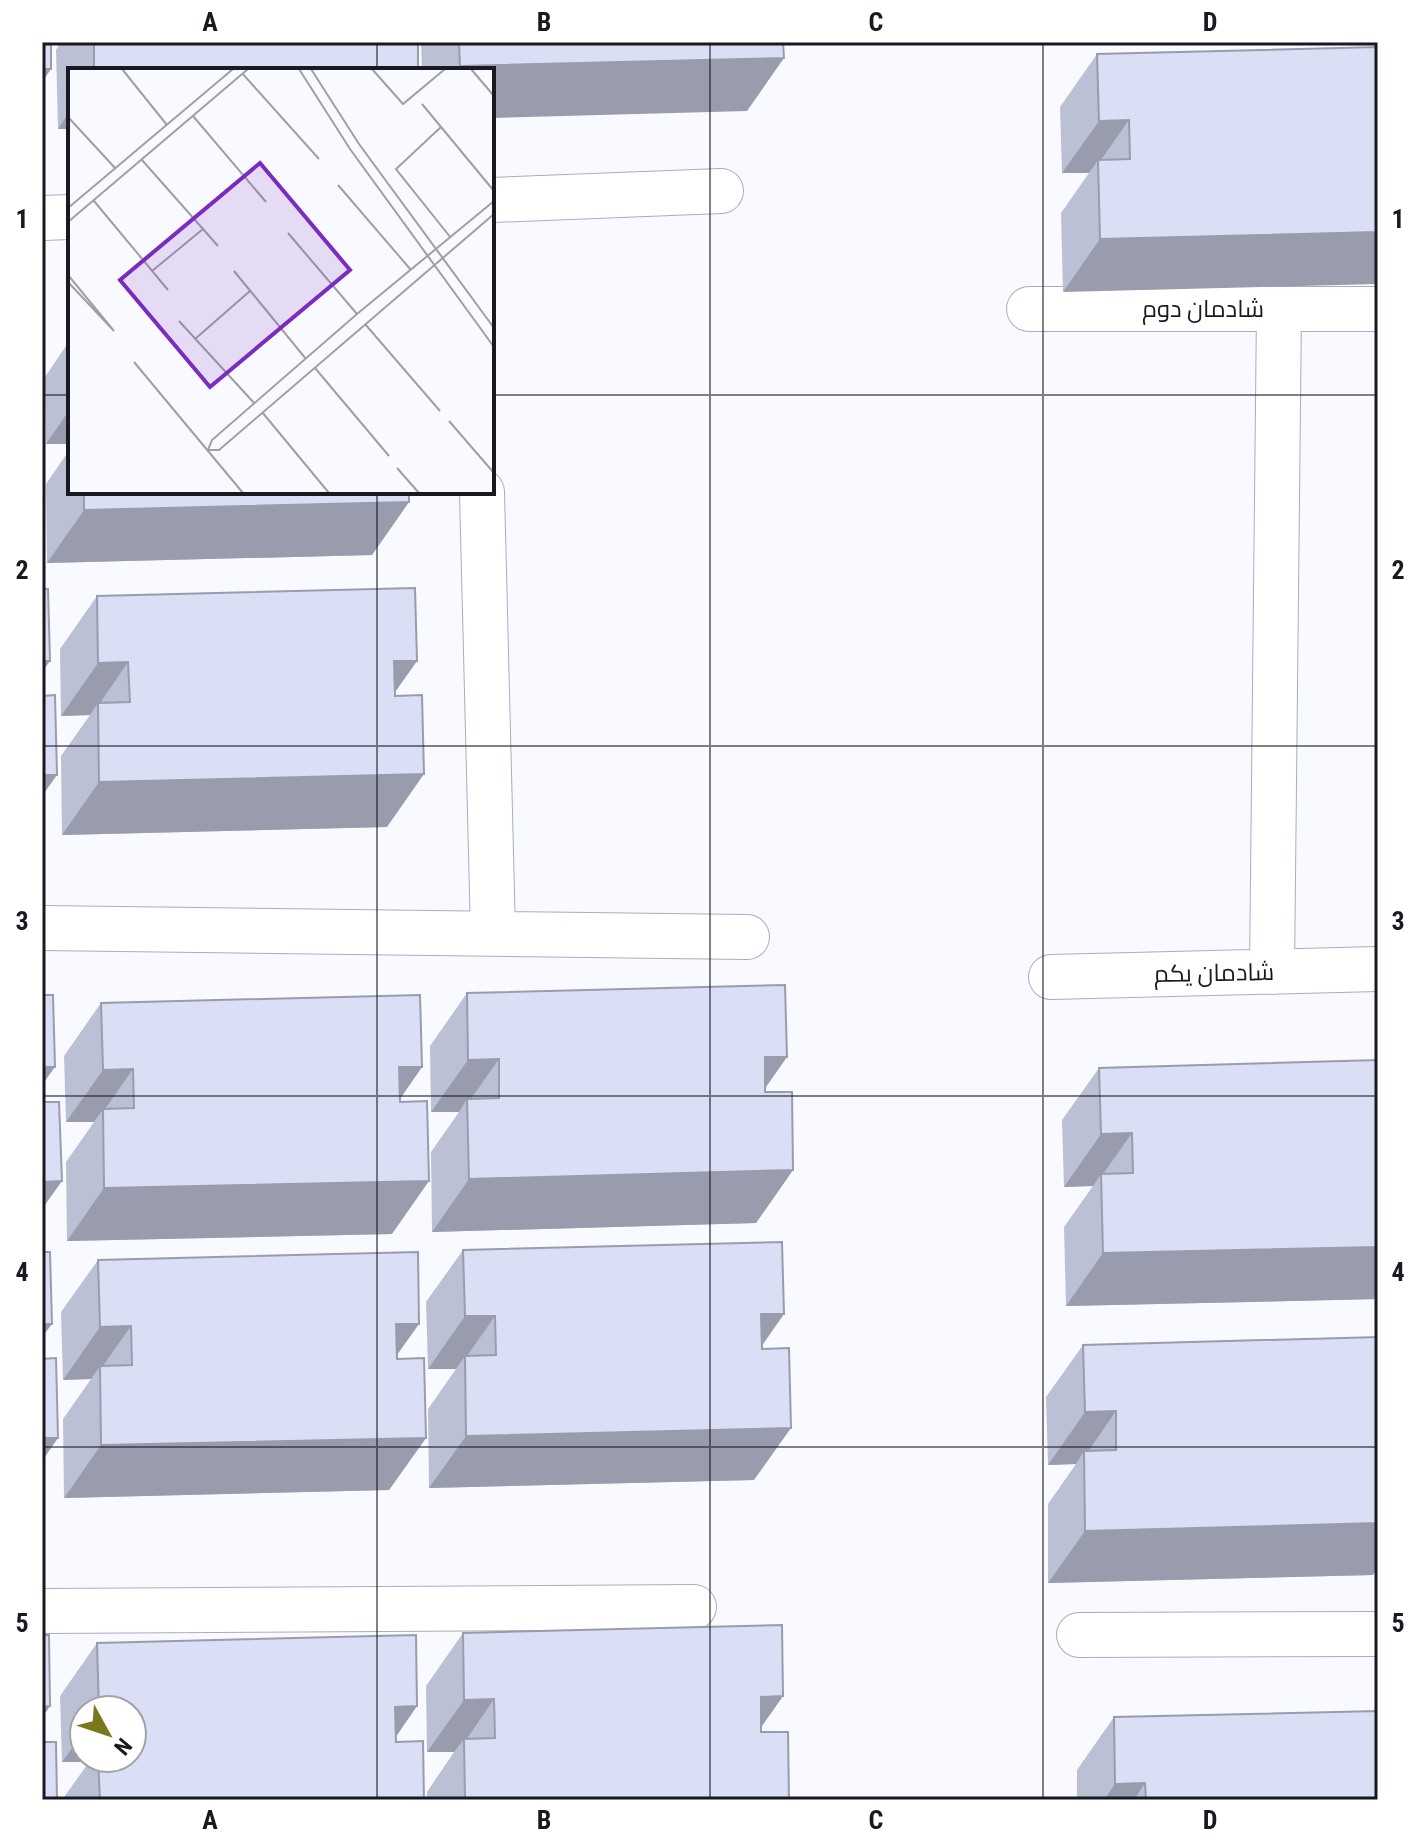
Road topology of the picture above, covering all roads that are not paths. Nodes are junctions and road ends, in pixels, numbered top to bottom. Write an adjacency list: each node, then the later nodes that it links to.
1 (721, 191): 2 (street)
2 (494, 200)
3 (68, 217): 4 (street)
4 (42, 218)
5 (1029, 309): 6 (street, شادمان دوم)
6 (1279, 309): 7 (street, شادمان دوم); 13 (street)
7 (1378, 309)
8 (482, 494): 10 (street)
9 (42, 928): 10 (street)
10 (493, 933): 11 (street)
11 (747, 937)
12 (1378, 969): 13 (street, شادمان یکم)
13 (1272, 972): 14 (street, شادمان یکم)
14 (1051, 977)
15 (694, 1607): 16 (street)
16 (42, 1611)
17 (1378, 1634): 18 (street)
18 (1079, 1635)

